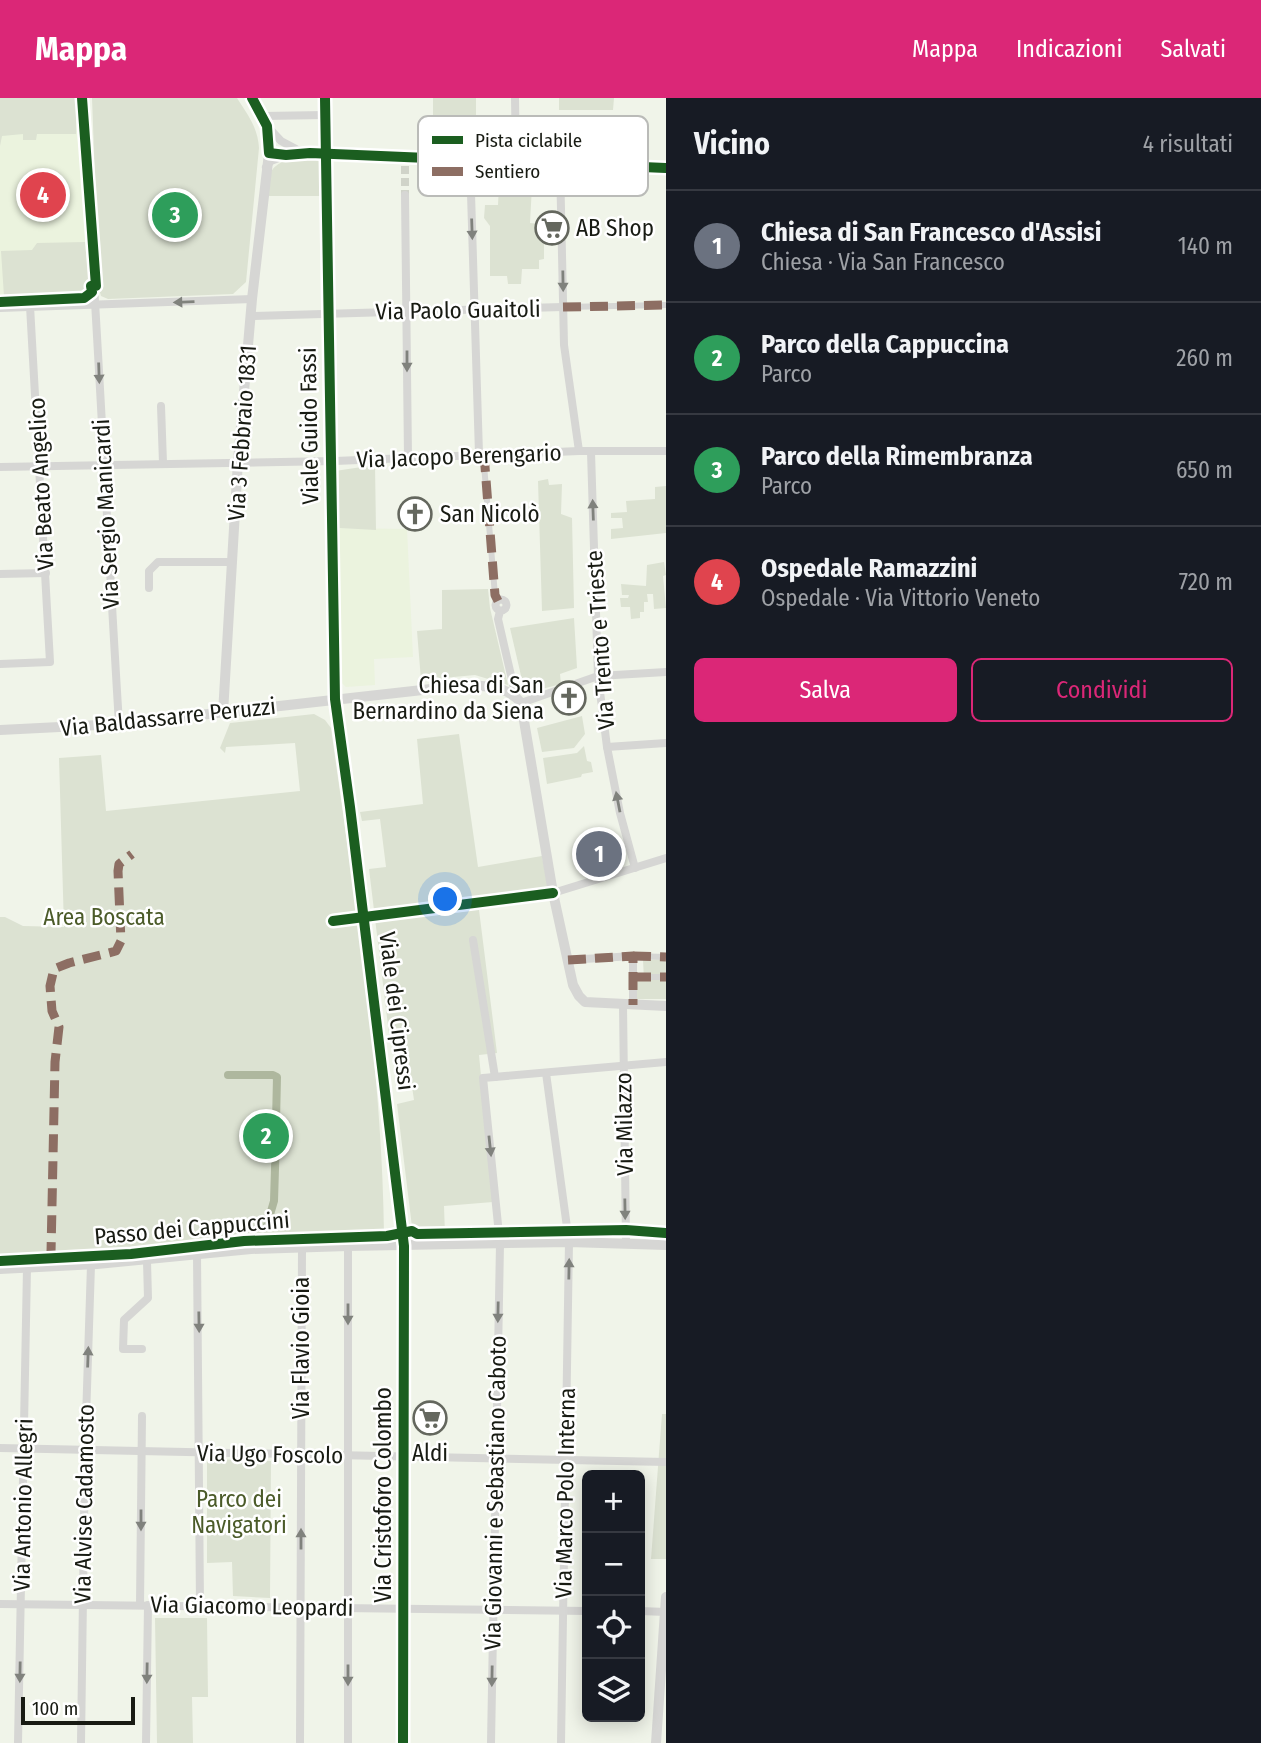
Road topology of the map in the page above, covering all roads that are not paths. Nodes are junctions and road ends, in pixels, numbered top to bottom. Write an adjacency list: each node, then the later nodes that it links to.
1 (82, 98): 21 (street, Via Sergio Manicardi)
2 (325, 98): 5 (street, Viale Guido Fassi)
3 (515, 98): 6 (street)
4 (254, 100): 7 (street, Via 3 Febbraio 1831)
5 (326, 116): 7 (street); 11 (street, Viale Guido Fassi)
6 (515, 116)
7 (265, 121): 8 (street); 9 (street, Via 3 Febbraio 1831)
8 (299, 150): 9 (street); 10 (street)
9 (269, 153): 12 (street); 14 (street, Via 3 Febbraio 1831)
10 (310, 153): 11 (street); 12 (street)
11 (326, 154): 13 (street); 28 (street, Viale Guido Fassi)
12 (286, 155): 14 (street)
13 (418, 162)
14 (266, 167): 20 (street, Via 3 Febbraio 1831)
15 (648, 167): 16 (street)
16 (666, 168)
17 (405, 195): 27 (street)
18 (471, 196): 26 (street, one-way to 26)
19 (561, 196): 24 (street, one-way to 24)
20 (252, 299): 21 (street, one-way to 21); 29 (street, Via 3 Febbraio 1831)
21 (97, 305): 23 (street); 39 (street, Via Sergio Manicardi, one-way to 39)
22 (666, 305): 24 (street, Via Paolo Guaitoli)
23 (30, 306): 25 (street); 41 (street, Via Beato Angelico)
24 (564, 307): 26 (street, Via Paolo Guaitoli); 31 (street)
25 (0, 308)
26 (475, 309): 27 (street, Via Paolo Guaitoli); 35 (street)
27 (407, 311): 28 (street, Via Paolo Guaitoli); 34 (street, one-way to 34)
28 (329, 313): 29 (street, Via Paolo Guaitoli); 36 (street, Viale Guido Fassi)
29 (251, 316): 37 (street, Via 3 Febbraio 1831)
30 (161, 406): 38 (street)
31 (579, 451): 33 (street, Via Jacopo Berengario); 35 (street, Via Jacopo Berengario)
32 (666, 451): 33 (street, Via Jacopo Berengario)
33 (591, 452): 49 (street, Via Trento e Trieste, one-way to 33)
34 (408, 457): 35 (street, Via Jacopo Berengario); 36 (street, Via Jacopo Berengario)
35 (483, 458): 46 (street)
36 (330, 460): 37 (street, Via Jacopo Berengario); 50 (street, Viale Guido Fassi)
37 (238, 461): 38 (street, Via Jacopo Berengario); 42 (street, Via 3 Febbraio 1831)
38 (163, 463): 39 (street, Via Jacopo Berengario)
39 (103, 465): 41 (street, Via Jacopo Berengario); 53 (street, Via Sergio Manicardi)
40 (0, 467): 41 (street, Via Jacopo Berengario)
41 (40, 467): 43 (street, Via Beato Angelico)
42 (232, 562): 45 (street); 52 (street, Via 3 Febbraio 1831)
43 (46, 573): 44 (street); 47 (street, Via Beato Angelico)
44 (0, 575)
45 (149, 588)
46 (498, 601): 51 (street)
47 (0, 664)
48 (666, 672): 49 (street)
49 (598, 676): 51 (street); 56 (street, Via Trento e Trieste)
50 (335, 699): 51 (street, Via Baldassarre Peruzzi); 52 (street, Via Baldassarre Peruzzi); 77 (street, Viale dei Cipressi)
51 (519, 700): 59 (street)
52 (223, 713): 53 (street, Via Baldassarre Peruzzi)
53 (119, 724): 54 (street, Via Baldassarre Peruzzi)
54 (0, 730)
55 (666, 743): 56 (street)
56 (607, 747): 58 (street, Via Trento e Trieste, one-way to 56)
57 (666, 858): 58 (street)
58 (635, 867): 59 (street)
59 (553, 893): 63 (street)
60 (473, 940): 71 (street)
61 (633, 956): 62 (street); 63 (street); 64 (street, Via Milazzo)
62 (666, 957)
63 (568, 960): 66 (street)
64 (633, 977): 65 (street); 66 (street, Via Milazzo)
65 (666, 977)
66 (628, 1005): 67 (street); 69 (street, Via Milazzo)
67 (665, 1006)
68 (666, 1062): 69 (street)
69 (622, 1067): 70 (street); 73 (street, Via Milazzo, one-way to 73)
70 (546, 1073): 71 (street); 72 (street, Via Marco Polo Interna)
71 (495, 1077): 74 (street, Via Giovanni e Sebastiano Caboto, one-way to 74)
72 (569, 1242): 73 (street); 74 (street); 95 (street, Via Marco Polo Interna, one-way to 72)
73 (626, 1243): 75 (street)
74 (500, 1244): 77 (street); 94 (street, Via Giovanni e Sebastiano Caboto, one-way to 94)
75 (666, 1245)
76 (348, 1246): 77 (street); 78 (street); 92 (street, one-way to 92)
77 (404, 1246): 93 (street, Via Cristoforo Colombo)
78 (302, 1248): 79 (street); 91 (street, Via Flavio Gioia)
79 (198, 1254): 80 (street); 90 (street, one-way to 90)
80 (147, 1261): 81 (street); 84 (street)
81 (91, 1265): 82 (street); 88 (street, Via Alvise Cadamosto, one-way to 81)
82 (27, 1268): 83 (street); 87 (street, Via Antonio Allegri)
83 (0, 1269)
84 (142, 1349)
85 (142, 1416): 89 (street)
86 (0, 1448): 87 (street, Via Ugo Foscolo)
87 (24, 1448): 88 (street, Via Ugo Foscolo); 99 (street, Via Antonio Allegri)
88 (85, 1450): 89 (street, Via Ugo Foscolo); 100 (street, Via Alvise Cadamosto)
89 (141, 1451): 90 (street, Via Ugo Foscolo); 101 (street, one-way to 101)
90 (201, 1453): 91 (street, Via Ugo Foscolo); 102 (street)
91 (301, 1454): 92 (street, Via Ugo Foscolo); 103 (street, Via Flavio Gioia, one-way to 91)
92 (349, 1455): 93 (street, Via Ugo Foscolo); 104 (street)
93 (403, 1456): 94 (street, Via Ugo Foscolo); 105 (street, Via Cristoforo Colombo)
94 (496, 1458): 95 (street, Via Ugo Foscolo); 106 (street, Via Giovanni e Sebastiano Caboto)
95 (566, 1460): 96 (street, Via Ugo Foscolo); 107 (street, Via Marco Polo Interna)
96 (666, 1462)
97 (666, 1597): 110 (street)
98 (0, 1604): 99 (street, Via Giacomo Leopardi)
99 (22, 1604): 100 (street, Via Giacomo Leopardi); 112 (street, Via Antonio Allegri, one-way to 112)
100 (82, 1604): 101 (street, Via Giacomo Leopardi); 113 (street, Via Alvise Cadamosto)
101 (144, 1605): 102 (street, Via Giacomo Leopardi); 114 (street, one-way to 114)
102 (200, 1605): 103 (street, Via Giacomo Leopardi)
103 (301, 1607): 104 (street, Via Giacomo Leopardi); 115 (street, Via Flavio Gioia)
104 (348, 1607): 105 (street, Via Giacomo Leopardi); 116 (street, one-way to 116)
105 (405, 1607): 106 (street, Via Giacomo Leopardi); 117 (street, Via Cristoforo Colombo)
106 (492, 1609): 107 (street, Via Giacomo Leopardi); 118 (street, Via Giovanni e Sebastiano Caboto, one-way to 118)
107 (563, 1611): 108 (street, Via Giacomo Leopardi); 119 (street, Via Marco Polo Interna)
108 (582, 1611)
109 (645, 1611): 110 (street)
110 (666, 1612): 111 (street)
111 (663, 1686): 120 (street)
112 (18, 1743)
113 (81, 1743)
114 (146, 1743)
115 (300, 1743)
116 (348, 1743)
117 (403, 1743)
118 (491, 1743)
119 (561, 1743)
120 (656, 1743)

